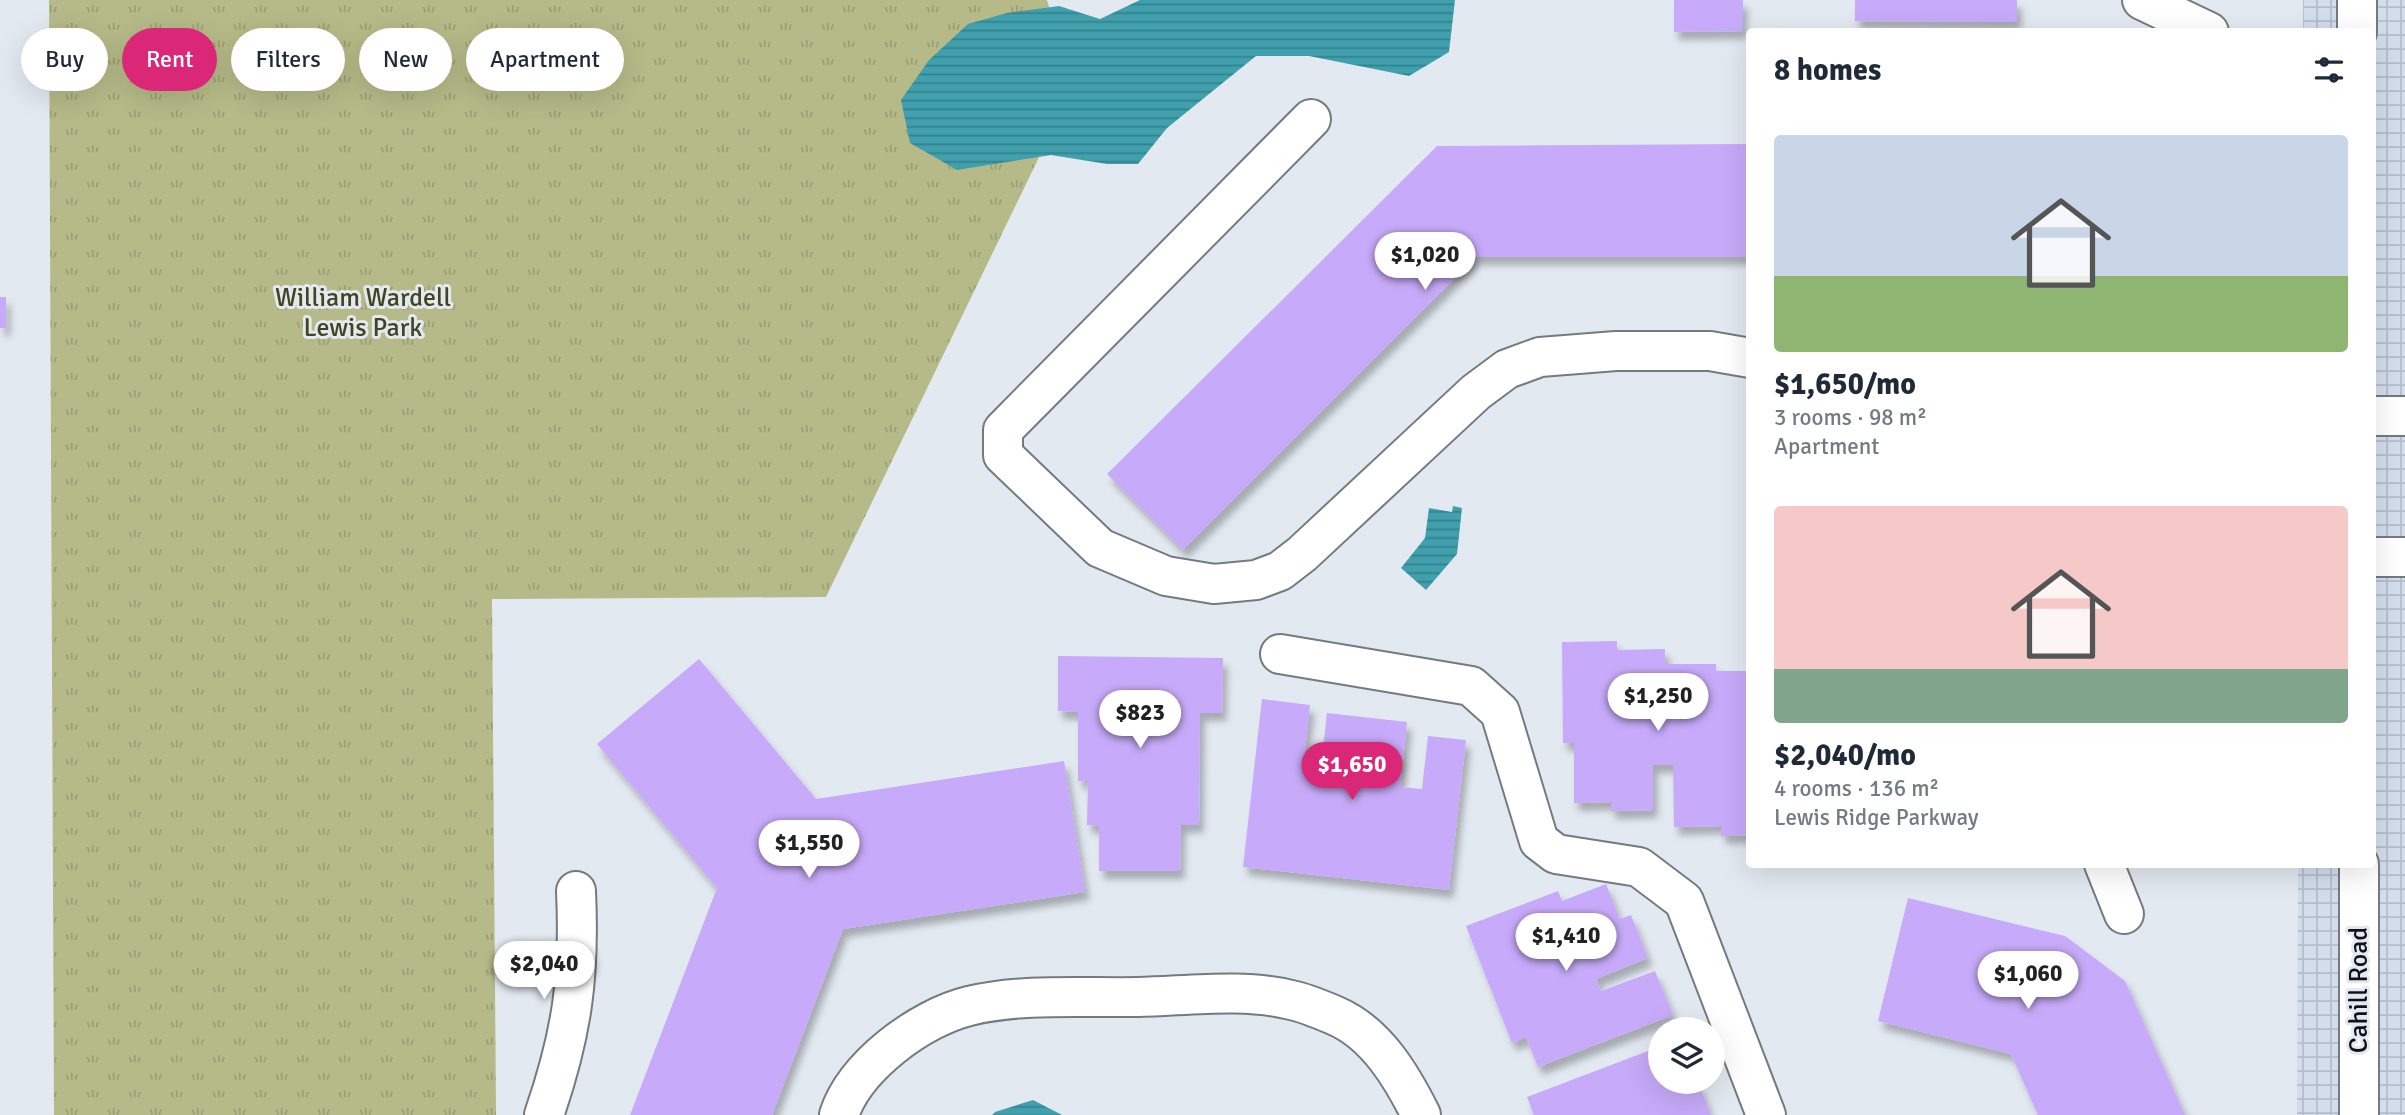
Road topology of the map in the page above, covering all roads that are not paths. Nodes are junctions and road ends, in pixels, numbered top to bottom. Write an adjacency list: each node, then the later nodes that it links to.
1 (2142, 0): 3 (street)
2 (2357, 0): 4 (street)
3 (2201, 28)
4 (2357, 28)
5 (1311, 119): 6 (street)
6 (1746, 357)
7 (2376, 416): 8 (street)
8 (2405, 416)
9 (2376, 556): 10 (street)
10 (2405, 557)
11 (1280, 654): 19 (street)
12 (2106, 868): 15 (street)
13 (2359, 868): 20 (street, Cahill Road)
14 (576, 891): 16 (street)
15 (2124, 914)
16 (544, 1115)
17 (839, 1115): 18 (street)
18 (1421, 1115)
19 (1766, 1115)
20 (2359, 1115)

